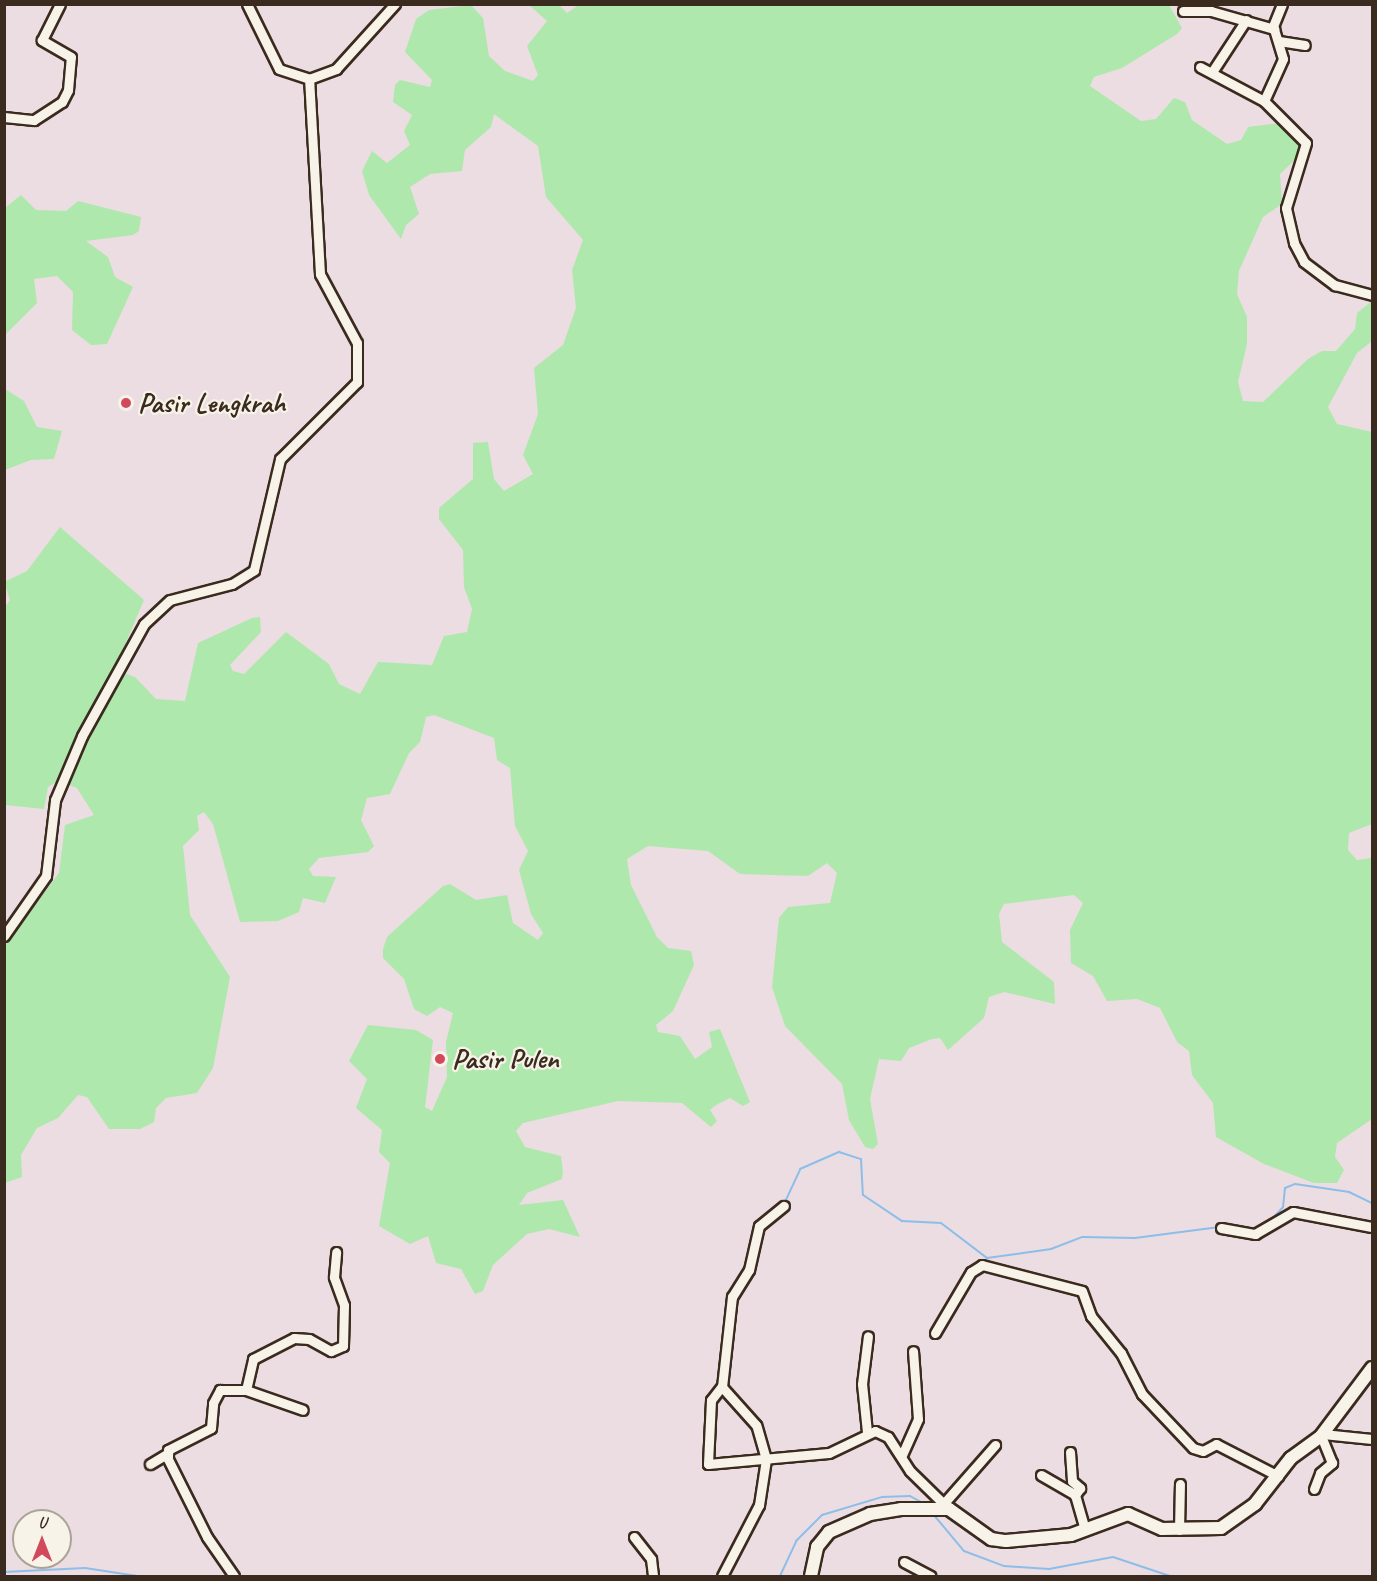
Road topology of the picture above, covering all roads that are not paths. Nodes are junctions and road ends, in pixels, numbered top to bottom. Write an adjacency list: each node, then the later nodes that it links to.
1 (60, 4): 14 (street)
2 (247, 4): 12 (street)
3 (395, 4): 12 (street)
4 (1282, 4): 7 (street)
5 (1183, 11): 6 (street)
6 (1246, 20): 7 (street); 11 (street)
7 (1274, 29): 8 (street)
8 (1279, 41): 9 (street); 13 (street)
9 (1305, 45)
10 (1200, 67): 11 (street)
11 (1212, 72): 13 (street)
12 (309, 79): 16 (street)
13 (1264, 101): 15 (street)
14 (4, 117)
15 (1372, 295)
16 (4, 936)
17 (784, 1206): 25 (street)
18 (1372, 1227): 19 (street)
19 (1221, 1228)
20 (336, 1252): 26 (street)
21 (935, 1333): 38 (street)
22 (868, 1336): 28 (street)
23 (913, 1351): 34 (street)
24 (1372, 1368): 29 (street)
25 (722, 1386): 35 (street); 35 (street)
26 (246, 1390): 27 (street); 33 (street)
27 (303, 1410)
28 (867, 1432): 34 (street); 35 (street)
29 (1322, 1435): 30 (street); 38 (street); 40 (street)
30 (1372, 1439)
31 (995, 1445): 42 (street)
32 (1070, 1452): 41 (street)
33 (168, 1453): 36 (street); 47 (street)
34 (902, 1455): 42 (street)
35 (766, 1459): 49 (street)
36 (150, 1464)
37 (1041, 1475): 41 (street)
38 (1278, 1476): 44 (street)
39 (1180, 1484): 44 (street)
40 (1314, 1489)
41 (1075, 1495): 43 (street)
42 (946, 1507): 43 (street); 50 (street)
43 (1085, 1530): 44 (street)
44 (1179, 1530)
45 (634, 1537): 48 (street)
46 (904, 1562): 51 (street)
47 (234, 1576)
48 (653, 1576)
49 (722, 1576)
50 (814, 1576)
51 (930, 1576)

